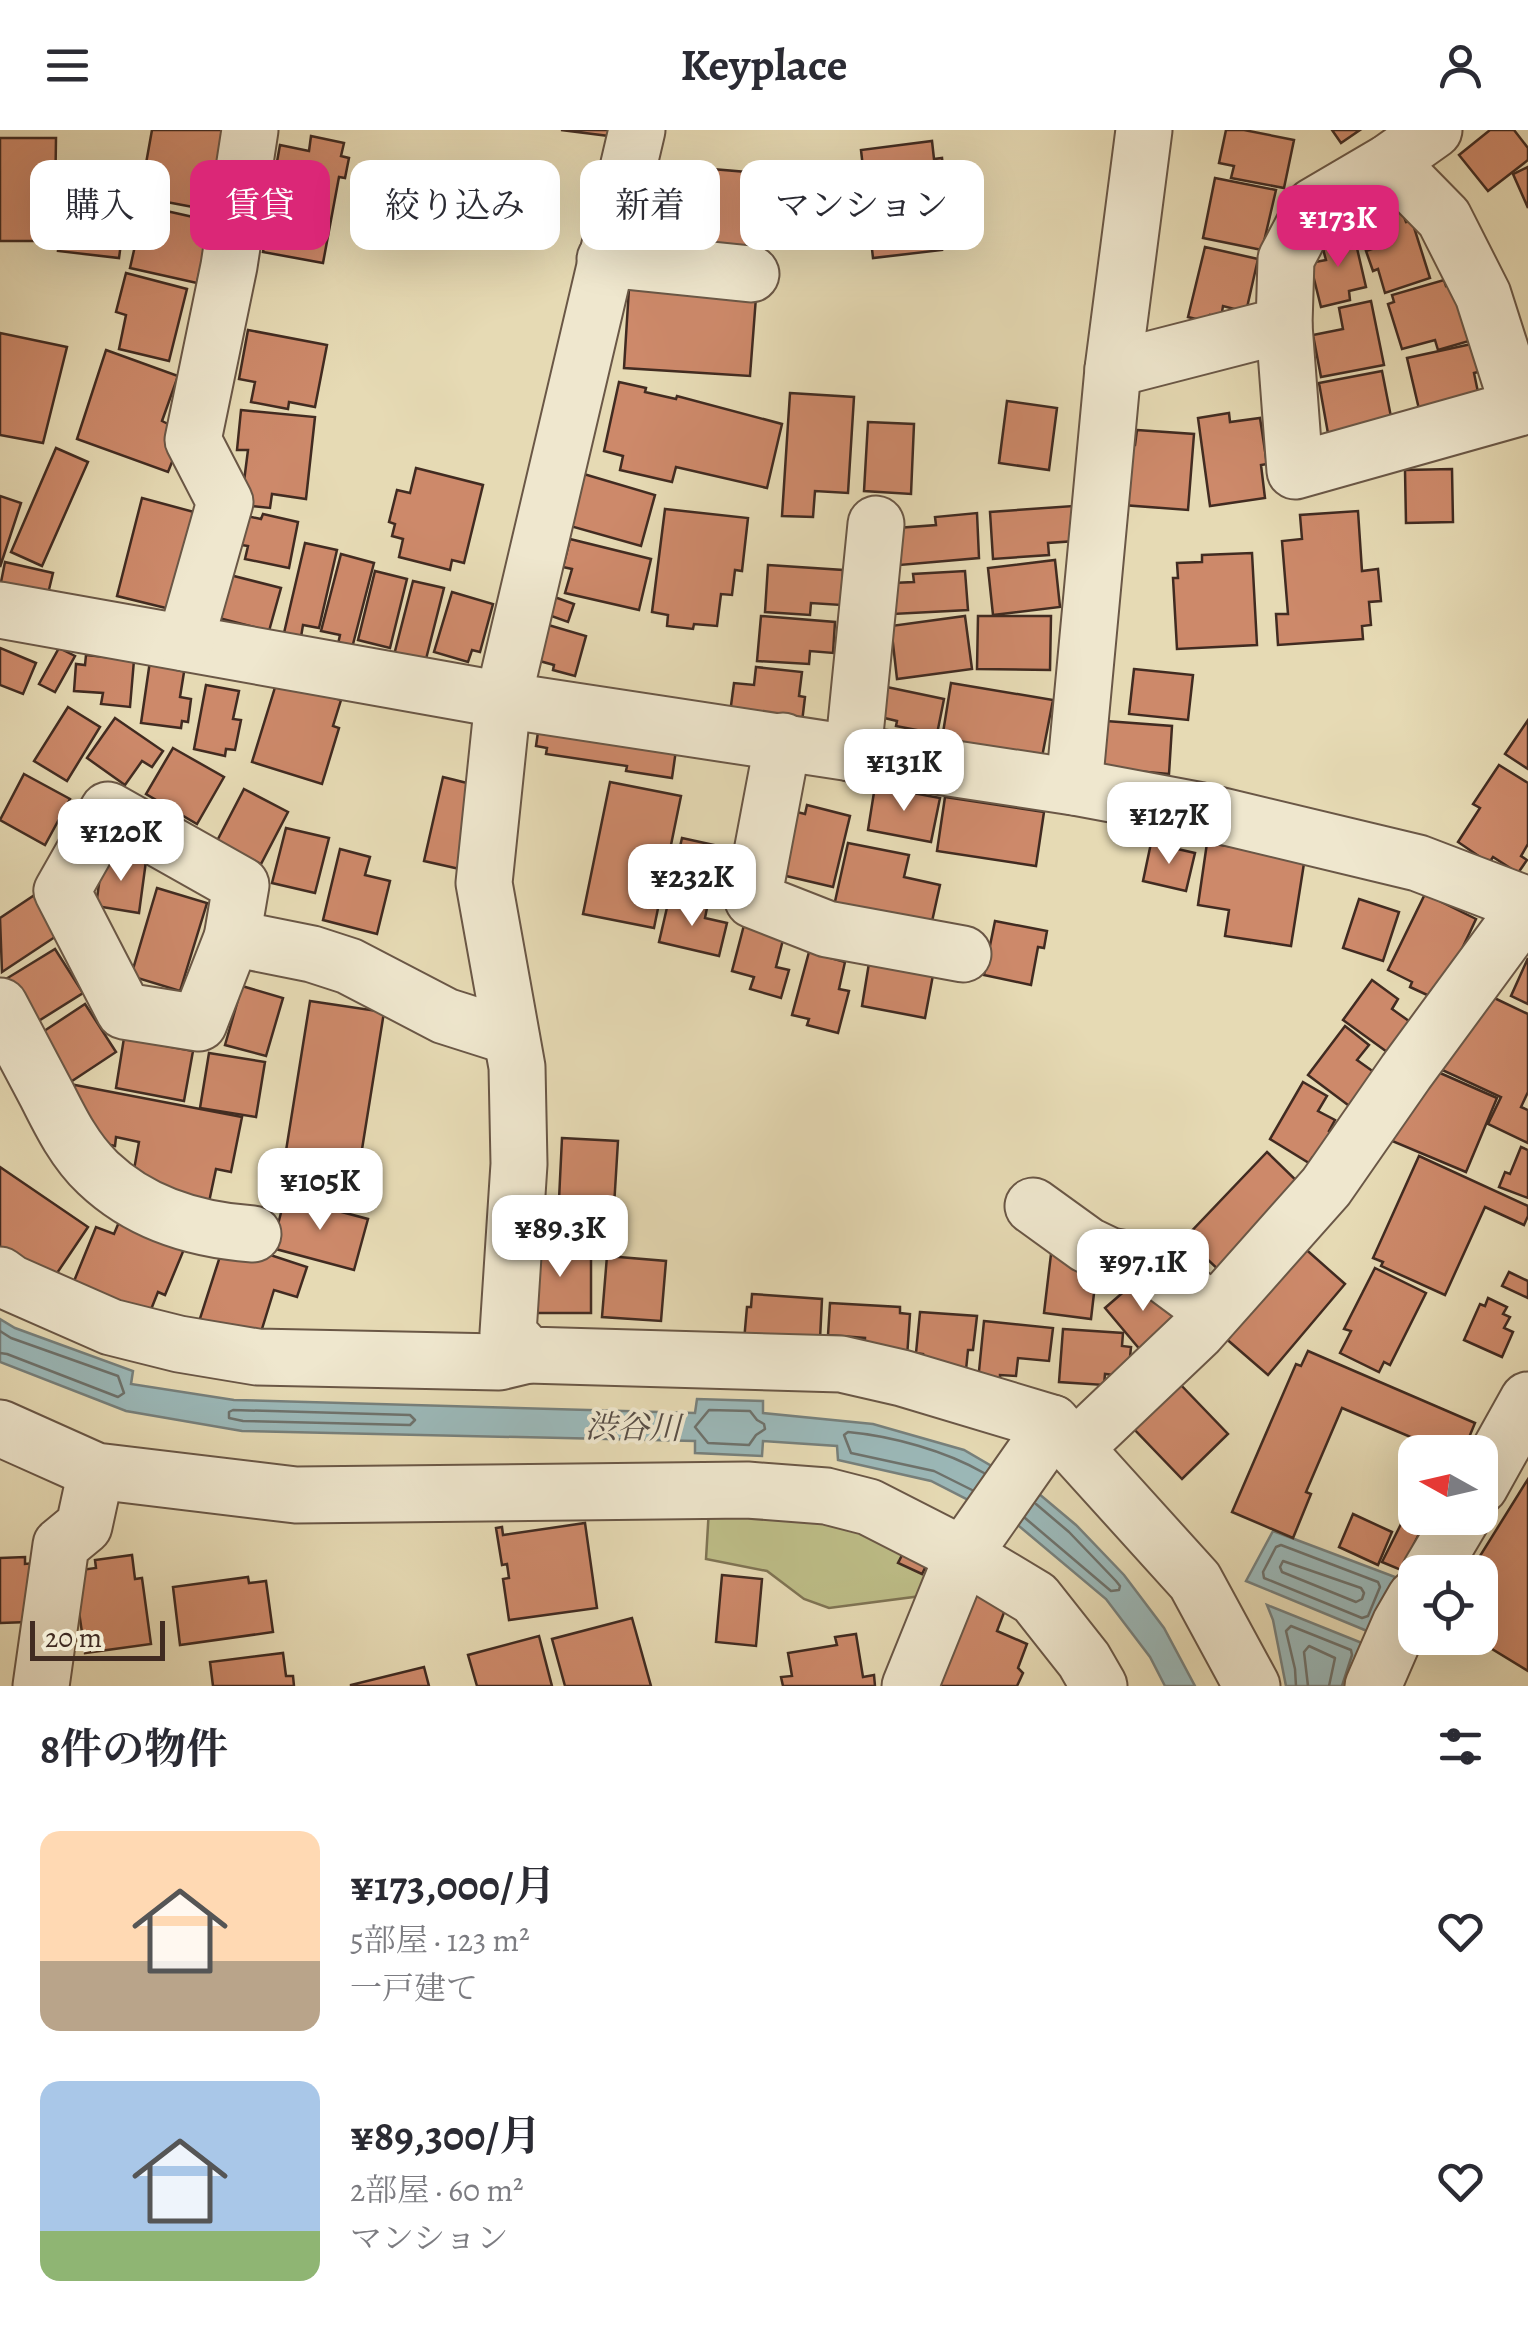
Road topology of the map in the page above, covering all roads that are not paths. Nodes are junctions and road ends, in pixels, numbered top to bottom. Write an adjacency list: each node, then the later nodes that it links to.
1 (250, 130): 12 (street)
2 (637, 130): 6 (street)
3 (1144, 130): 9 (street)
4 (1434, 130): 5 (street)
5 (1389, 162): 8 (street); 8 (street)
6 (606, 259): 7 (street); 13 (street)
7 (751, 274)
8 (1284, 325): 9 (street)
9 (1114, 369): 16 (street)
10 (876, 524): 15 (street)
11 (0, 610): 12 (street)
12 (185, 643): 13 (street)
13 (503, 700): 14 (street); 21 (street)
14 (783, 742): 15 (street); 19 (street)
15 (853, 754): 16 (street)
16 (1074, 787): 17 (street)
17 (1528, 906): 25 (street)
18 (232, 938): 21 (street)
19 (963, 954)
20 (0, 1006): 23 (street)
21 (512, 1036): 26 (street)
22 (1033, 1206): 25 (street)
23 (254, 1234)
24 (0, 1275): 26 (street)
25 (1214, 1312): 29 (street)
26 (528, 1355): 29 (street)
27 (1528, 1400): 30 (street)
28 (0, 1428): 31 (street)
29 (1056, 1438): 32 (street); 37 (street)
30 (1498, 1454)
31 (96, 1471): 32 (street); 34 (street)
32 (970, 1546): 35 (street); 36 (street)
33 (1398, 1629): 38 (street)
34 (40, 1686)
35 (910, 1686)
36 (1099, 1686)
37 (1252, 1686)
38 (1374, 1686)

